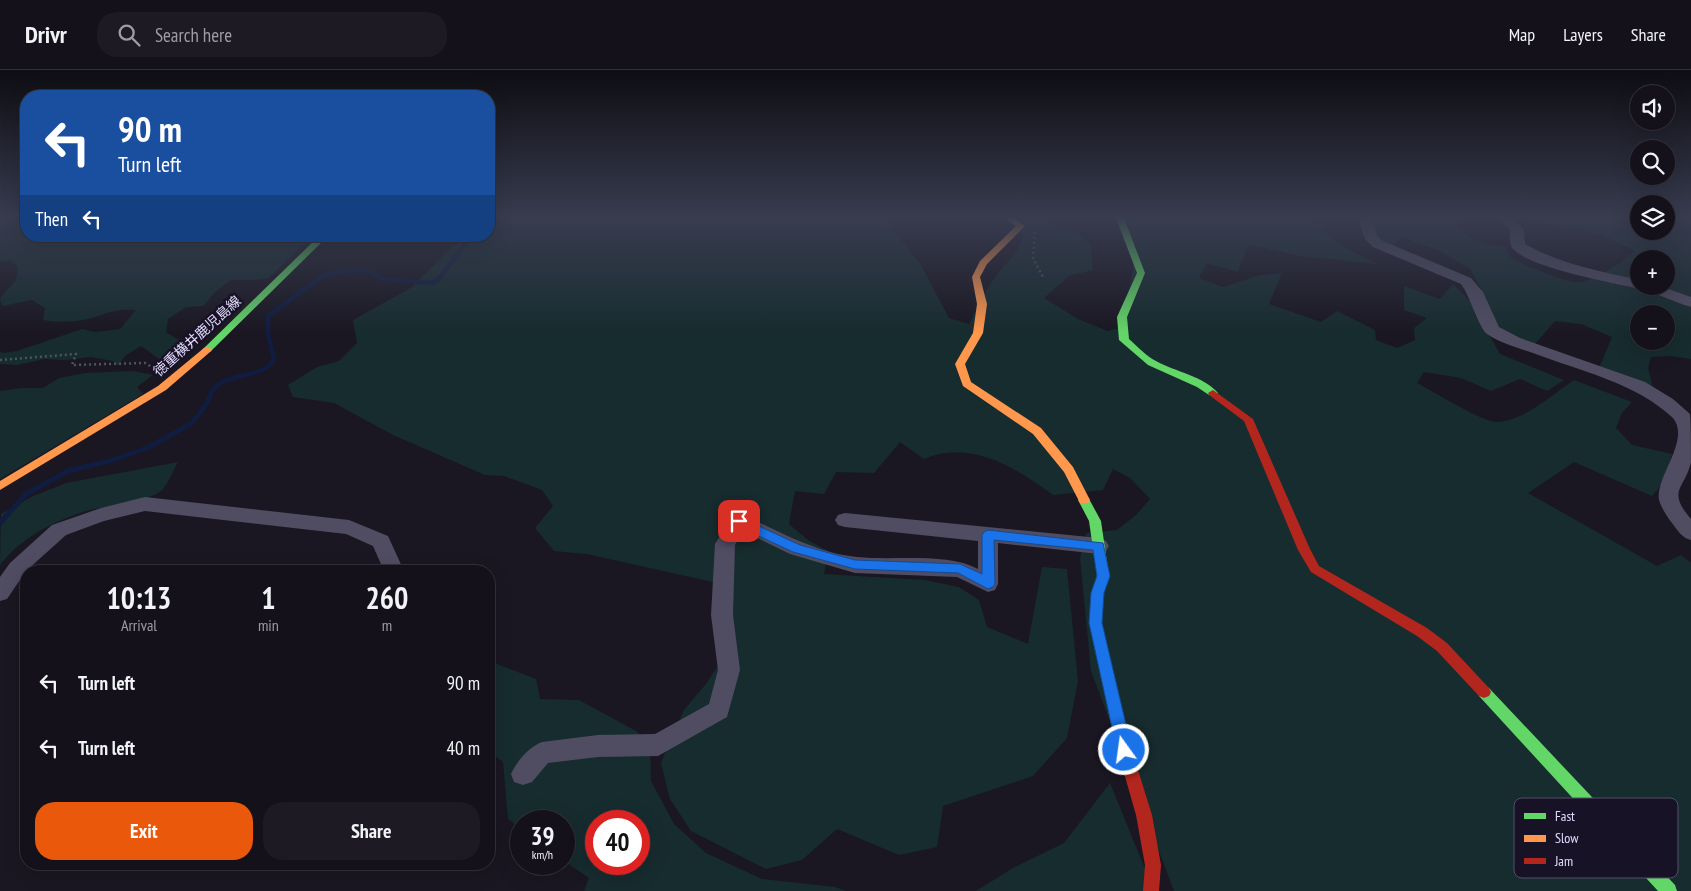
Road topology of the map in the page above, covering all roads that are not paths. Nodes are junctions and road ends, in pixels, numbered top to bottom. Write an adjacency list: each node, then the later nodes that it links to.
1 (303, 256): 9 (street, 徳重横井鹿児島線)
2 (991, 256): 13 (street)
3 (1135, 256): 19 (street)
4 (1407, 256): 11 (street)
5 (1536, 256): 6 (street)
6 (1630, 283)
7 (1671, 295): 8 (street)
8 (1691, 302)
9 (0, 486)
10 (845, 520): 12 (street)
11 (1691, 533)
12 (988, 535): 13 (street); 18 (street)
13 (1099, 546): 21 (street)
14 (21, 565): 15 (street)
15 (391, 565)
16 (20, 566): 17 (street)
17 (0, 593)
18 (523, 774)
19 (1582, 798)
20 (1657, 878): 22 (street)
21 (1151, 891)
22 (1669, 891)

